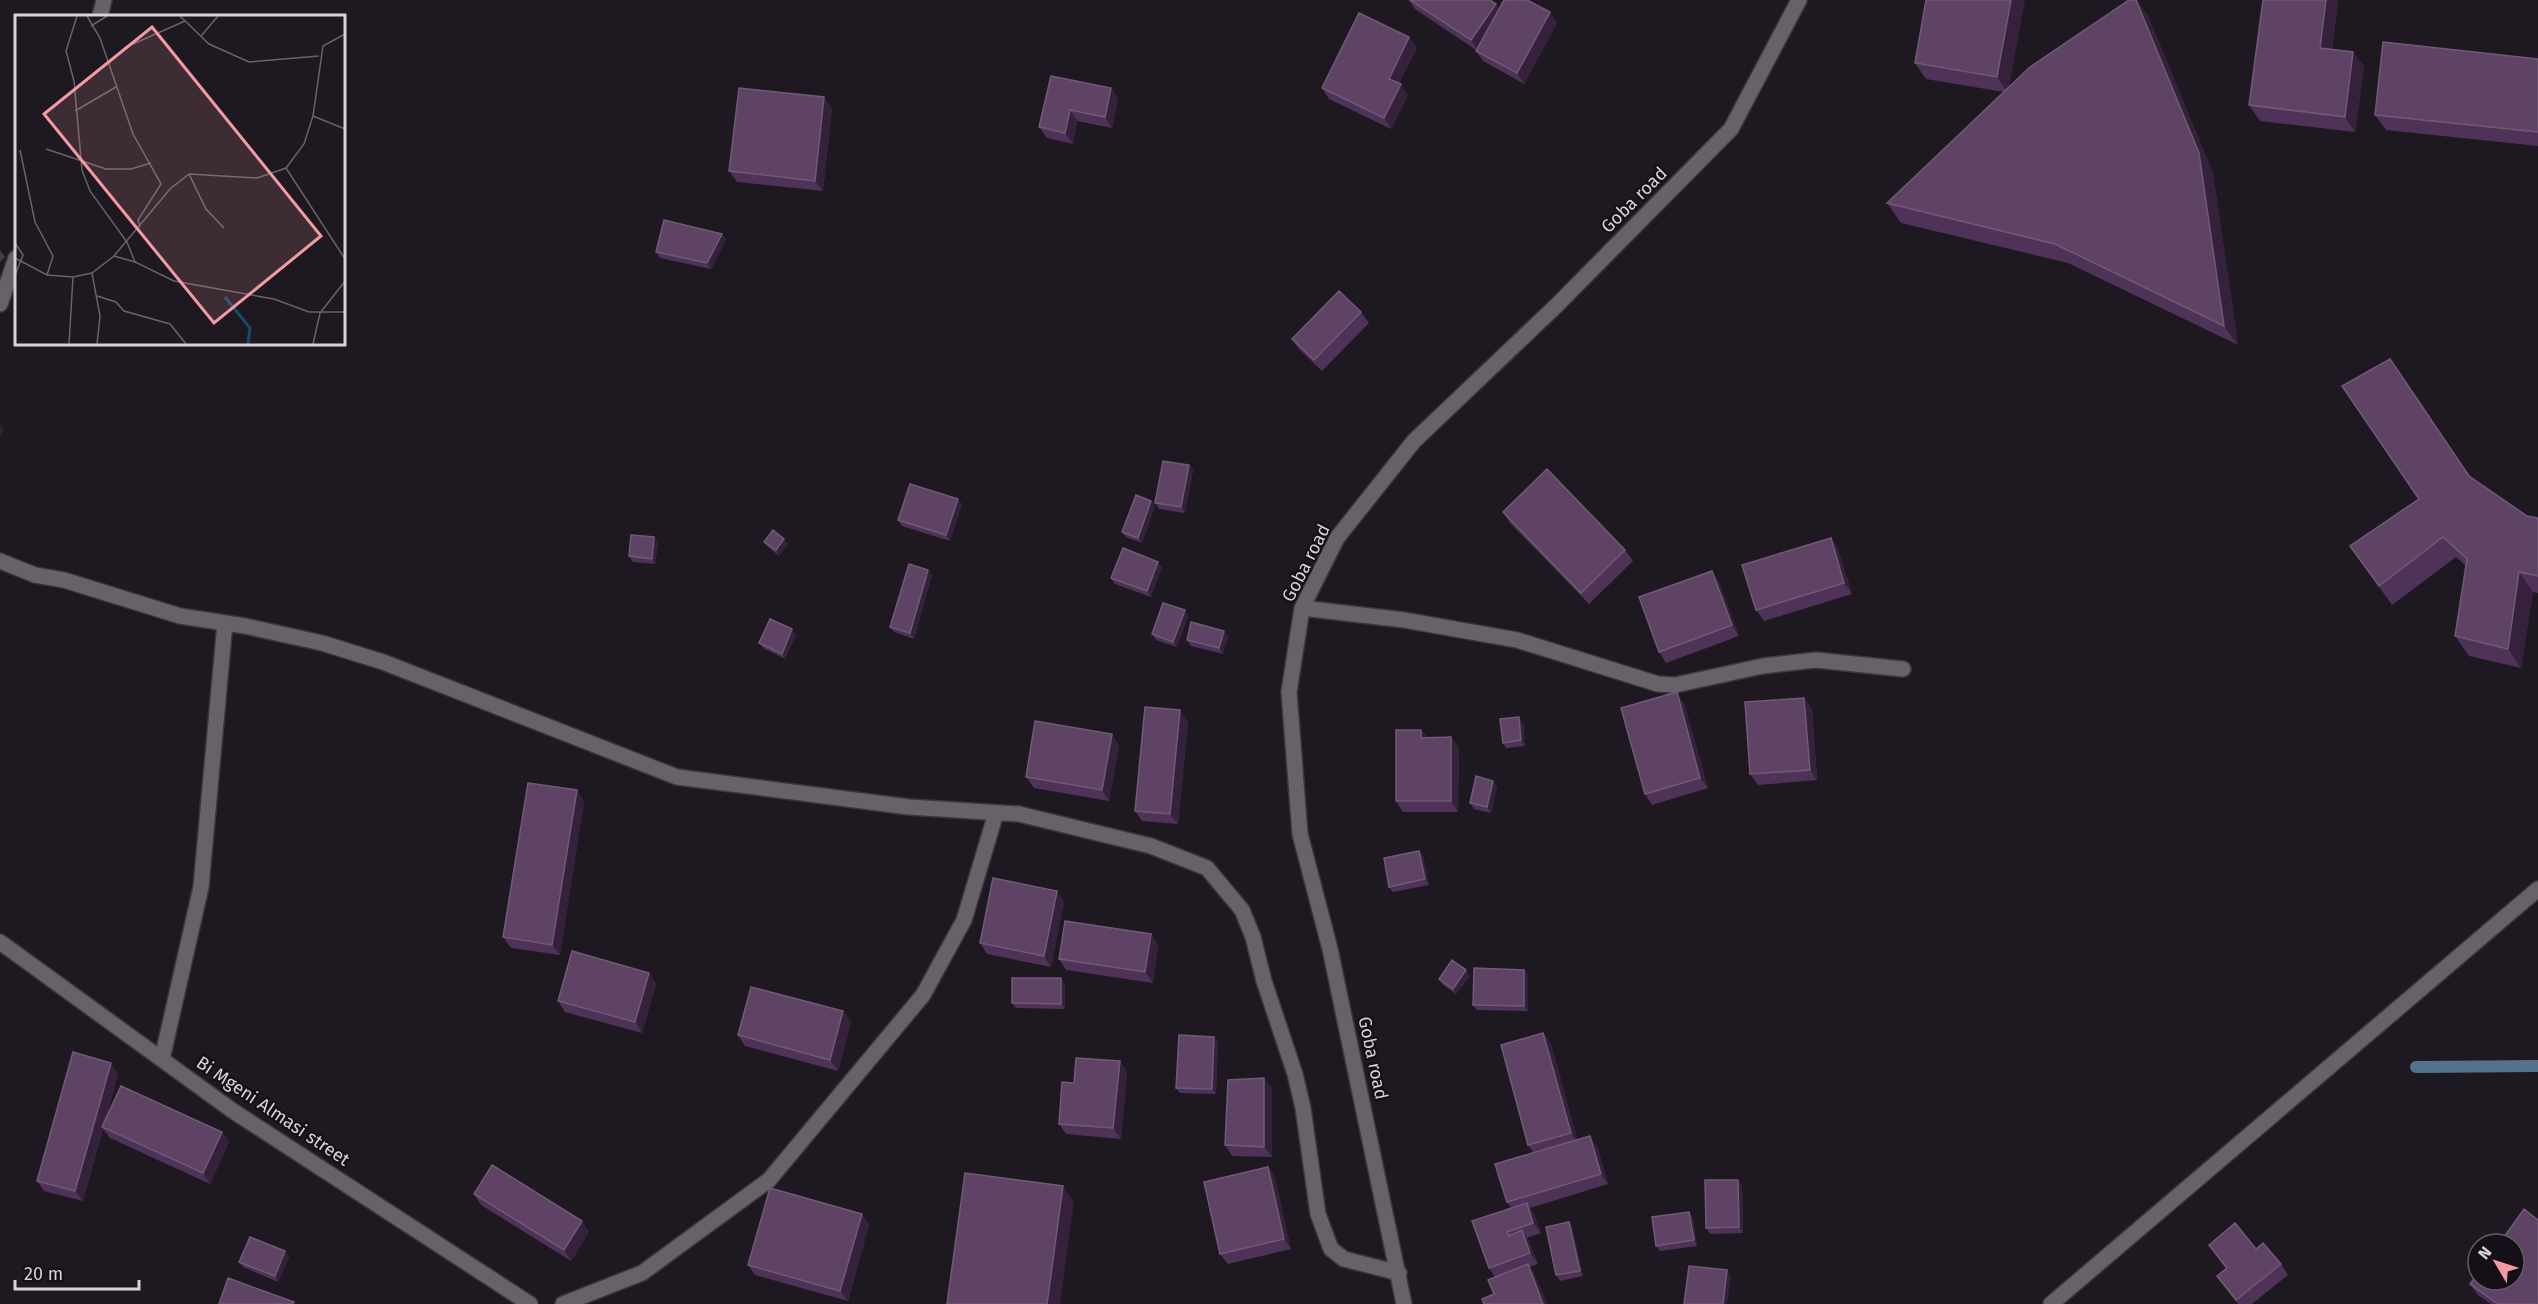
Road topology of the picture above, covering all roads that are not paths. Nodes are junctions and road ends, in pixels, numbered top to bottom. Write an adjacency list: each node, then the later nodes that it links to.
1 (104, 0): 3 (street)
2 (1799, 0): 7 (street, Goba road)
3 (100, 15)
4 (15, 261): 5 (street)
5 (0, 304)
6 (0, 561): 8 (street)
7 (1302, 608): 9 (street); 14 (street, Goba road)
8 (225, 623): 10 (street); 13 (street)
9 (1903, 669)
10 (996, 813): 14 (street); 16 (street)
11 (2538, 889): 18 (street)
12 (0, 942): 13 (street, Bi Mgeni Almasi street)
13 (162, 1059): 15 (street, Bi Mgeni Almasi street)
14 (1399, 1273): 17 (street, Goba road)
15 (530, 1304)
16 (563, 1304)
17 (1404, 1304)
18 (2051, 1304)

